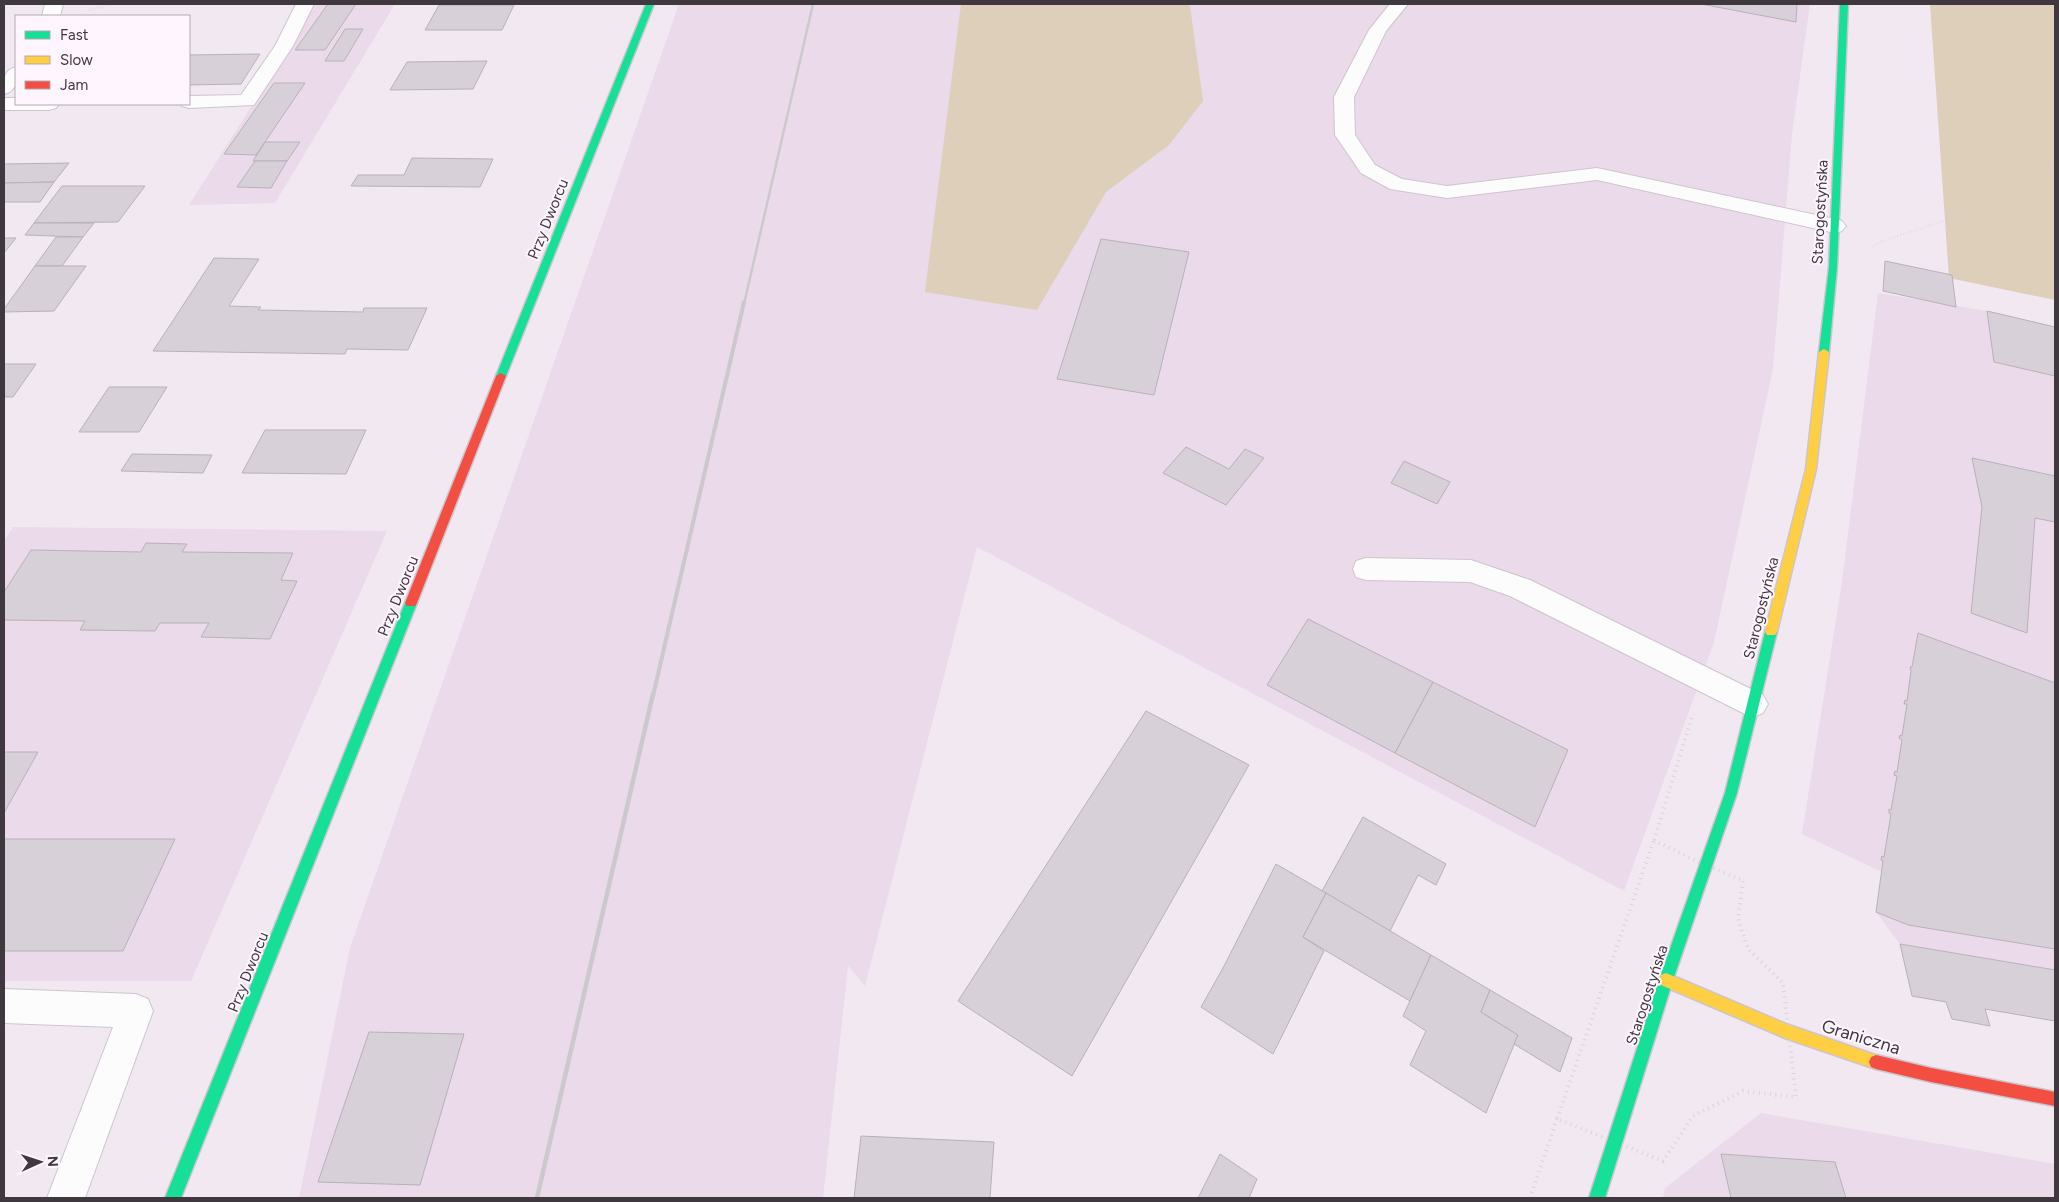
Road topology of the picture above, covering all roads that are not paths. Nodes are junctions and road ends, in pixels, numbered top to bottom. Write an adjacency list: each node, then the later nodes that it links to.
1 (305, 4): 7 (street)
2 (650, 4): 15 (street, Przy Dworcu)
3 (1399, 4): 8 (street)
4 (1844, 4): 8 (street, Starogostyńska)
5 (15, 75): 6 (street)
6 (4, 88)
7 (190, 102)
8 (1835, 226): 10 (street, Starogostyńska)
9 (1366, 568): 10 (street)
10 (1753, 704): 11 (street, Starogostyńska)
11 (1666, 980): 13 (street, Graniczna); 16 (street, Starogostyńska)
12 (4, 1006): 14 (street)
13 (2055, 1098)
14 (66, 1198)
15 (173, 1198)
16 (1597, 1198)

